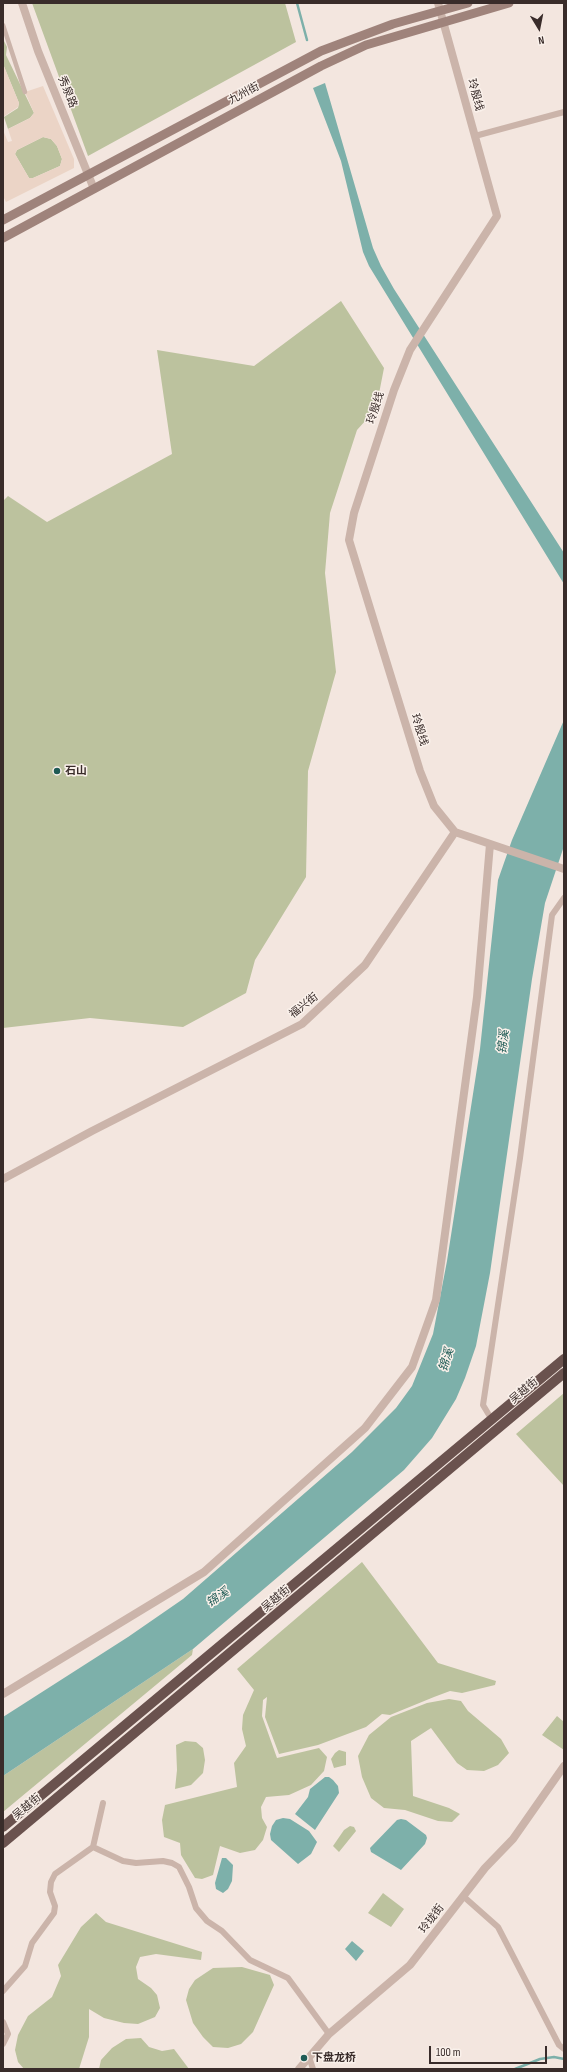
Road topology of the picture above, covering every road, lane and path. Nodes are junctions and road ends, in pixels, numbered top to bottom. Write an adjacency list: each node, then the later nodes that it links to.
1 (22, 3): 10 (street, 秀泉路)
2 (468, 3): 4 (main road, 九州街)
3 (509, 3): 5 (main road, 九州街)
4 (439, 7): 5 (street, 玲殷线); 10 (main road, 九州街)
5 (444, 22): 9 (street, 玲殷线); 11 (main road, 九州街)
6 (3, 25): 7 (street)
7 (25, 92)
8 (564, 112): 9 (street)
9 (475, 136): 14 (street, 玲殷线)
10 (88, 175): 11 (street, 秀泉路); 12 (main road, 九州街)
11 (94, 189): 13 (main road, 九州街)
12 (3, 220)
13 (3, 238)
14 (455, 832): 15 (street); 18 (street, 福兴街)
15 (490, 844): 16 (street); 22 (street)
16 (564, 869)
17 (564, 898): 21 (street)
18 (3, 1180)
19 (564, 1358): 21 (highway, 吴越街)
20 (564, 1373): 26 (highway, 吴越街)
21 (492, 1420): 25 (highway, 吴越街)
22 (3, 1694)
23 (564, 1766): 28 (street, 玲珑街)
24 (103, 1803): 27 (street)
25 (3, 1828)
26 (3, 1843)
27 (93, 1847): 29 (street); 31 (street)
28 (463, 1896): 31 (street, 玲珑街); 33 (street)
29 (3, 1990)
30 (3, 2022): 32 (street)
31 (329, 2034): 34 (street, 玲珑街)
32 (3, 2044)
33 (564, 2049)
34 (309, 2057): 35 (street, 玲珑街); 36 (street)
35 (299, 2069)
36 (313, 2069)

